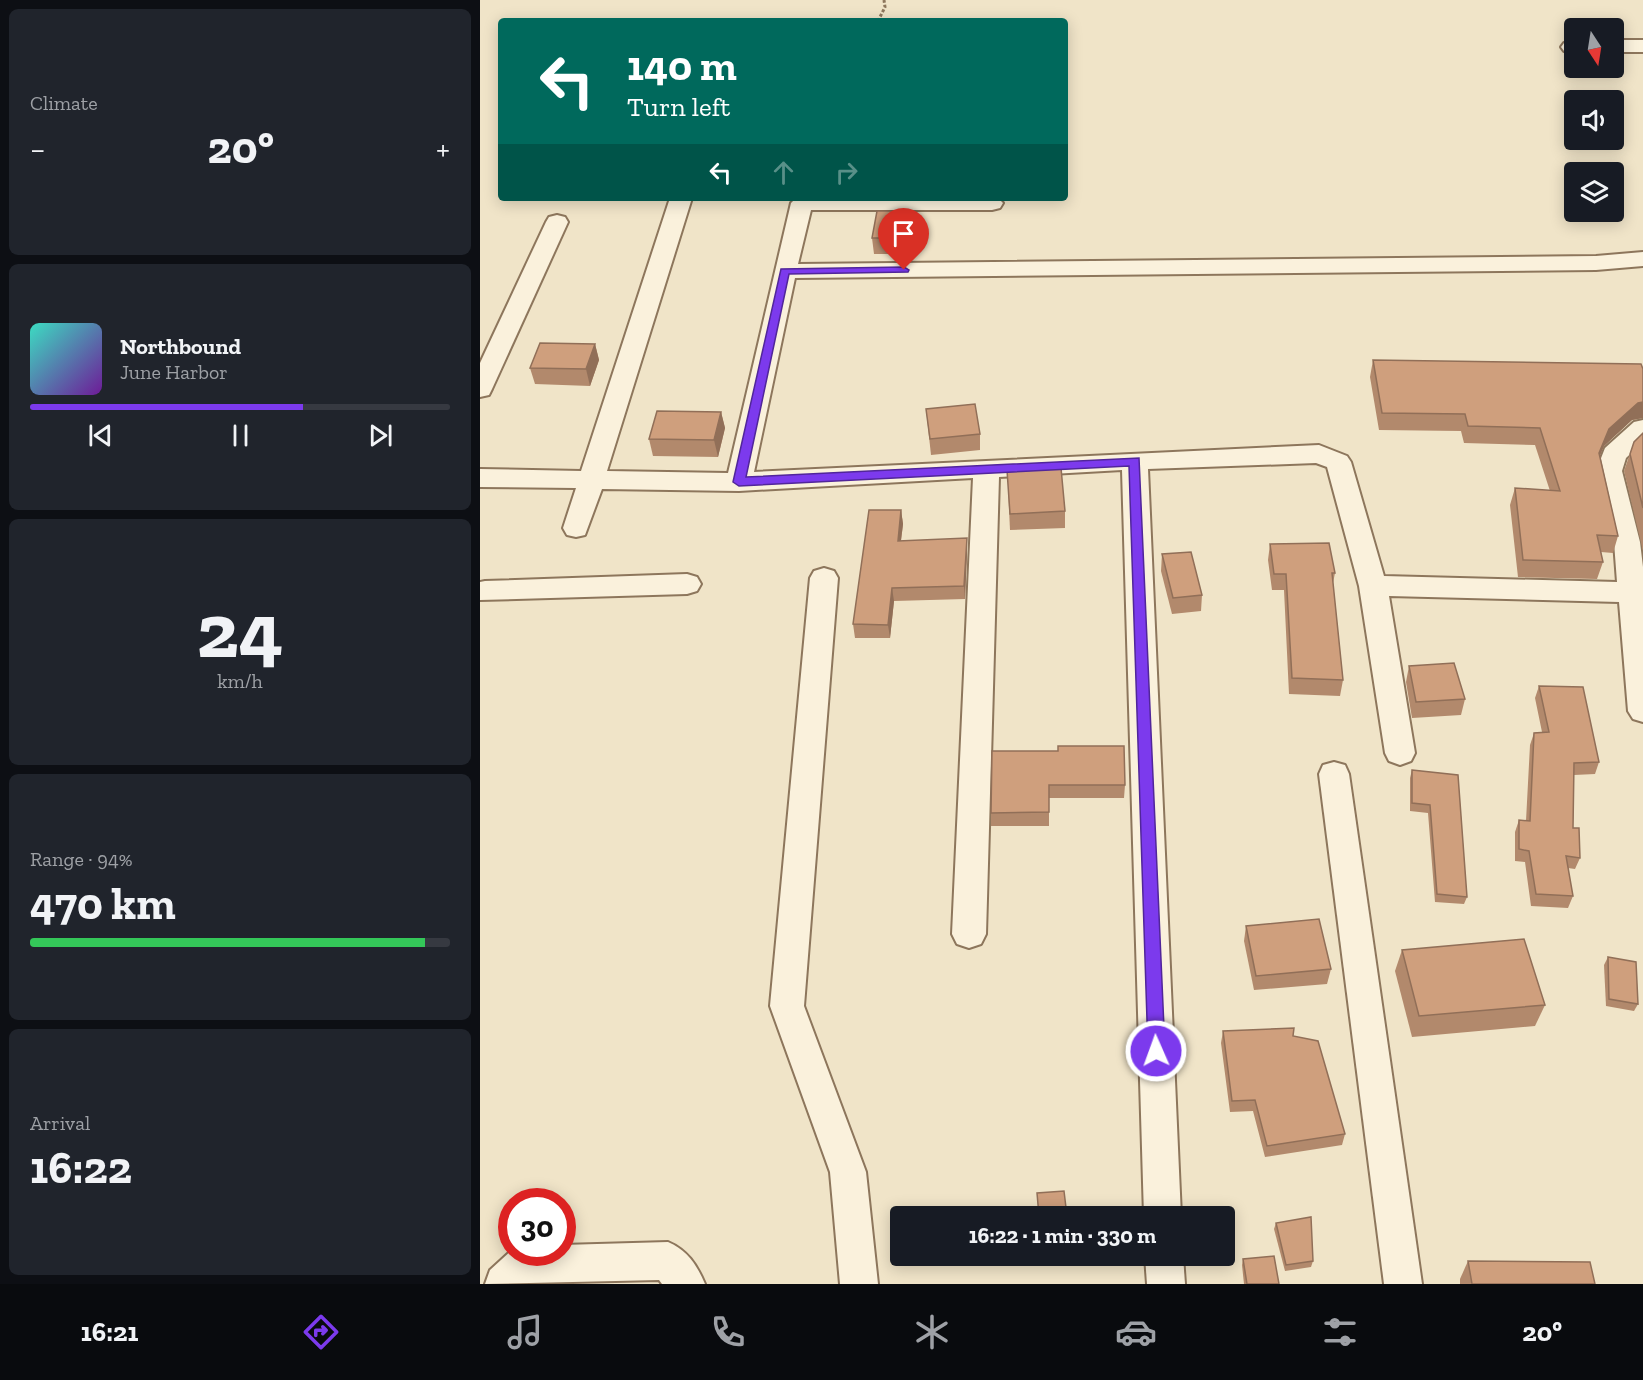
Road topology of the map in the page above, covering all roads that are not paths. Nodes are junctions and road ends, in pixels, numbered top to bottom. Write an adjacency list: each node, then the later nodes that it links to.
1 (1624, 46): 2 (street)
2 (1643, 46)
3 (680, 201): 13 (street)
4 (992, 203): 7 (street)
5 (557, 222): 8 (street)
6 (1643, 259): 7 (street)
7 (785, 271): 14 (street)
8 (480, 389)
9 (1643, 428): 19 (street)
10 (1135, 461): 11 (street); 18 (street); 25 (street)
11 (986, 469): 14 (street); 24 (street)
12 (480, 478): 13 (street)
13 (594, 480): 14 (street); 15 (street)
14 (739, 482)
15 (576, 528)
16 (824, 578): 29 (street)
17 (687, 584): 20 (street)
18 (1373, 586): 19 (street); 22 (street)
19 (1638, 594): 21 (street)
20 (482, 597)
21 (1643, 711)
22 (1400, 753)
23 (1334, 774): 31 (street)
24 (969, 934)
25 (1163, 1206)
26 (1165, 1266): 30 (street)
27 (504, 1284): 28 (street)
28 (686, 1284)
29 (859, 1284)
30 (1166, 1284)
31 (1403, 1284)

